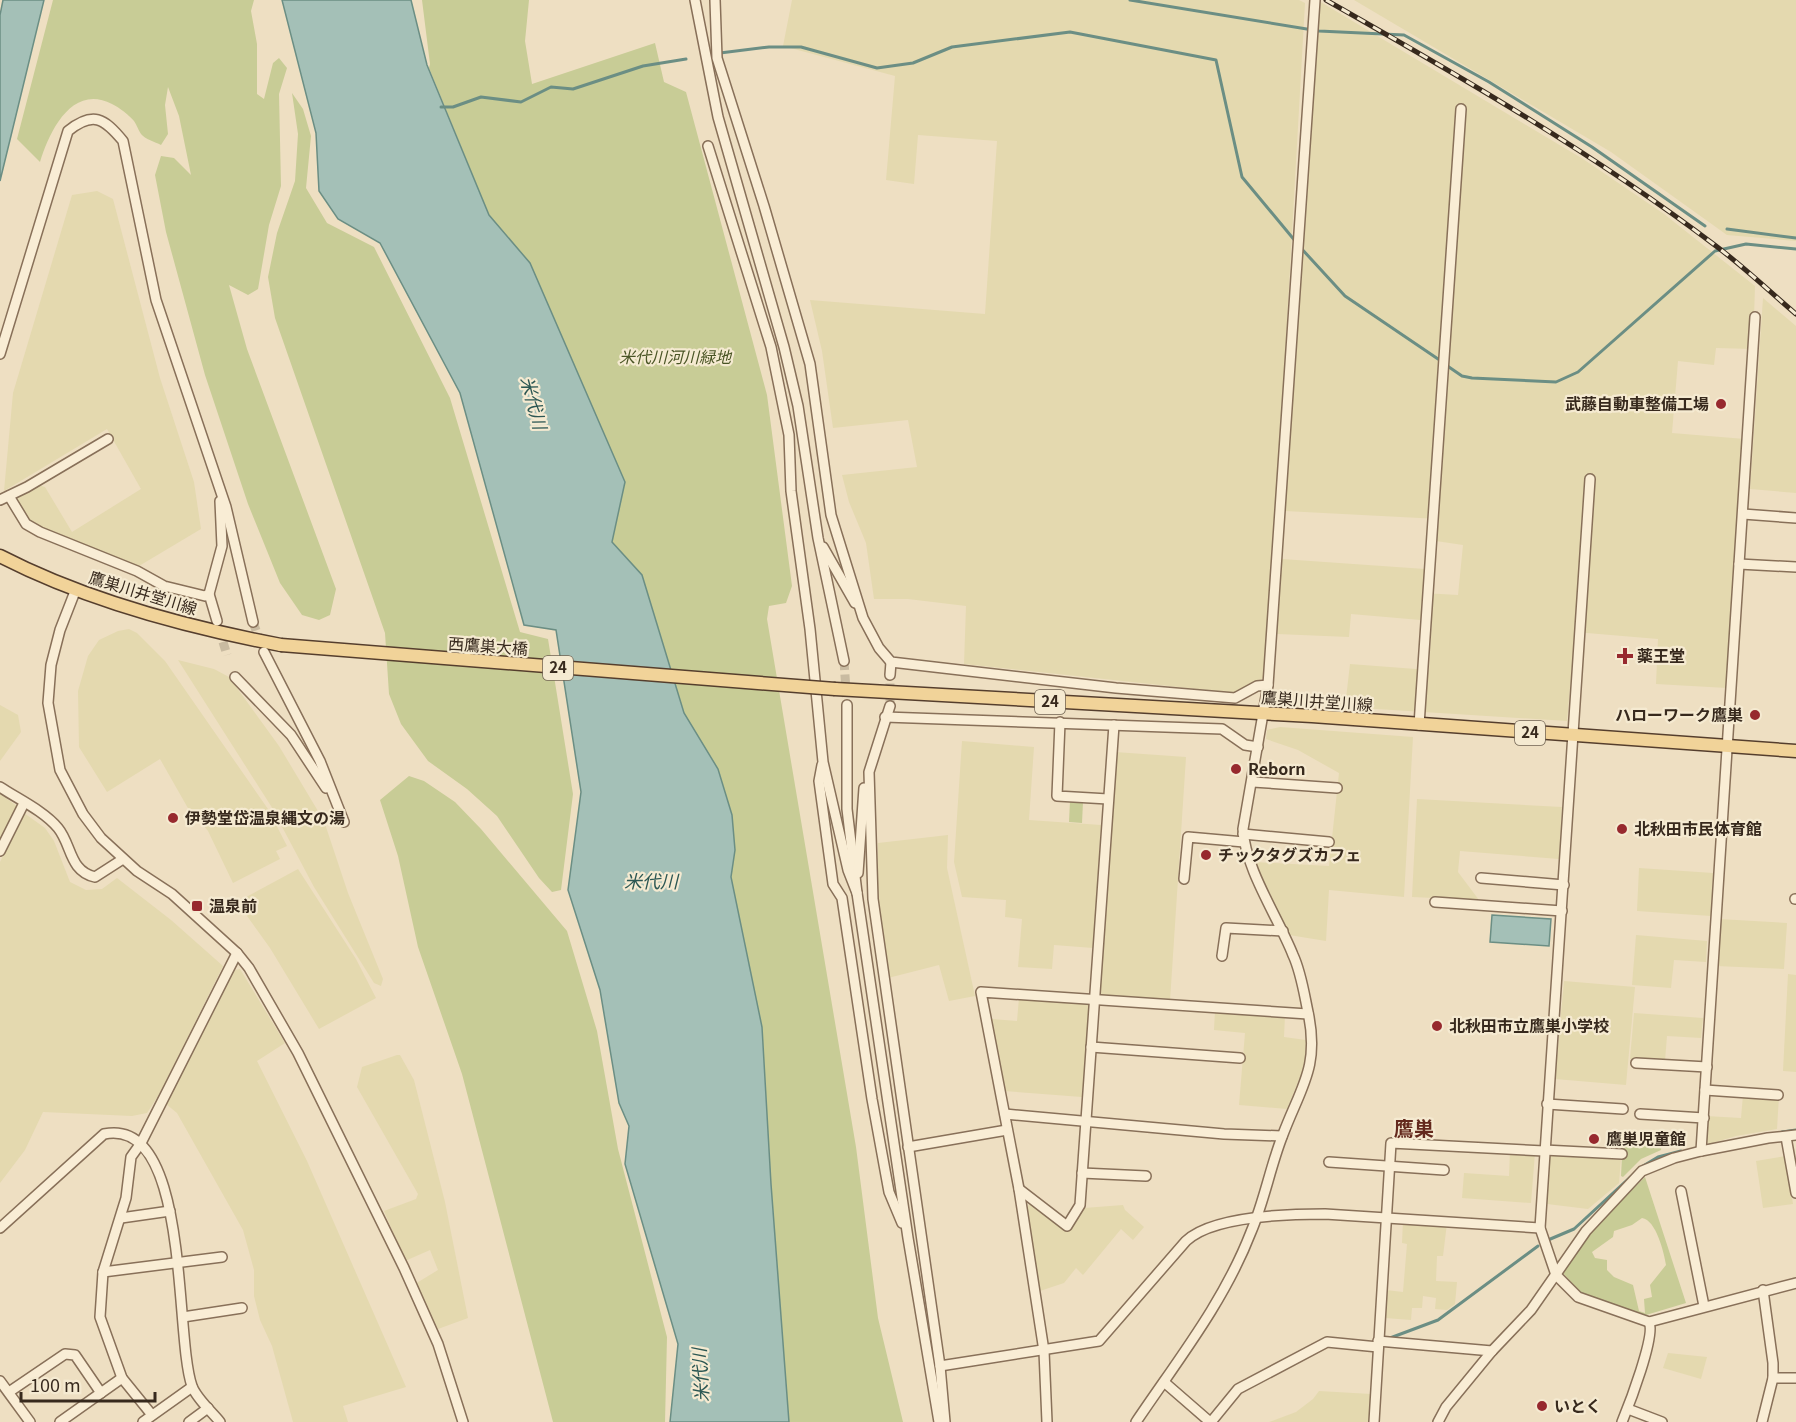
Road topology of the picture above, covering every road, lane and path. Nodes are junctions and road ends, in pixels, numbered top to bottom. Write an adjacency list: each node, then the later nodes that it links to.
1 (695, 0): 14 (street)
2 (715, 0): 20 (street)
3 (1315, 0): 29 (street)
4 (1461, 109): 37 (street)
5 (708, 146): 42 (street)
6 (1755, 317): 12 (street)
7 (0, 354): 9 (street)
8 (108, 439): 11 (street)
9 (212, 467): 19 (street); 22 (street)
10 (1590, 479): 38 (street)
11 (5, 498): 19 (street)
12 (1743, 514): 13 (street); 16 (street)
13 (1796, 518)
14 (818, 538): 20 (street); 25 (street)
15 (0, 556): 18 (main road, 鷹巣川井堂川線 / 24)
16 (1739, 564): 17 (street); 40 (street)
17 (1796, 567)
18 (76, 589): 23 (main road, 鷹巣川井堂川線 / 24); 52 (street)
19 (209, 594): 21 (street)
20 (863, 618): 26 (street)
21 (216, 621)
22 (254, 622)
23 (281, 645): 30 (main road, 西鷹巣大橋 / 24, bridge)
24 (264, 652): 28 (street)
25 (844, 661)
26 (891, 662): 27 (street); 29 (street)
27 (890, 675)
28 (236, 677)
29 (1268, 685): 33 (street)
30 (835, 689): 33 (main road, 鷹巣川井堂川線 / 24)
31 (847, 705): 56 (street)
32 (890, 706): 34 (street)
33 (1264, 714): 37 (main road, 鷹巣川井堂川線 / 24); 39 (street)
34 (885, 717): 35 (street); 43 (street)
35 (1060, 722): 36 (street); 47 (street)
36 (1114, 724): 39 (street); 47 (street)
37 (1419, 725): 38 (main road, 鷹巣川井堂川線 / 24)
38 (1575, 737): 40 (main road, 鷹巣川井堂川線 / 24); 55 (street)
39 (1258, 747): 44 (street)
40 (1727, 747): 41 (main road, 鷹巣川井堂川線 / 24); 67 (street)
41 (1796, 751)
42 (823, 762): 56 (street); 98 (street)
43 (869, 772): 56 (street); 80 (street)
44 (1252, 782): 46 (street); 49 (street)
45 (0, 787): 48 (street)
46 (1337, 788)
47 (1108, 799): 62 (street)
48 (24, 803): 51 (street); 52 (street)
49 (1244, 838): 50 (street); 54 (street); 59 (street)
50 (1329, 842)
51 (0, 851)
52 (123, 859): 60 (street)
53 (1481, 878): 55 (street)
54 (1184, 879)
55 (1564, 885): 58 (street)
56 (857, 893): 98 (street)
57 (1435, 902): 58 (street)
58 (1562, 911): 70 (street)
59 (1283, 931): 61 (street); 63 (street)
60 (237, 953): 79 (street); 129 (street)
61 (1222, 956)
62 (1096, 999): 63 (street); 64 (street); 72 (street)
63 (1308, 1014): 77 (street)
64 (1091, 1047): 65 (street); 75 (street)
65 (1240, 1058)
66 (1636, 1063): 67 (street)
67 (1707, 1067): 68 (street)
68 (1706, 1090): 69 (street); 74 (street)
69 (1778, 1095)
70 (1547, 1104): 71 (street); 81 (street)
71 (1623, 1109)
72 (1005, 1114): 75 (street); 76 (street)
73 (1640, 1114): 74 (street)
74 (1704, 1118): 82 (street)
75 (1085, 1122): 77 (street); 87 (street)
76 (1007, 1130): 80 (street); 89 (street)
77 (1282, 1136): 95 (street)
78 (1791, 1136): 82 (street); 91 (street)
79 (141, 1143): 92 (street); 94 (street); 96 (street)
80 (909, 1147): 112 (street)
81 (1544, 1150): 83 (street); 85 (street); 97 (street)
82 (1701, 1151): 102 (street)
83 (1622, 1154)
84 (1329, 1162): 85 (street)
85 (1391, 1167): 86 (street); 93 (street)
86 (1444, 1170)
87 (1082, 1173): 88 (street); 89 (street)
88 (1146, 1176)
89 (1018, 1189): 110 (street)
90 (1681, 1191): 105 (street)
91 (1796, 1193)
92 (170, 1211): 94 (street); 100 (street)
93 (1386, 1216): 95 (street); 97 (street); 109 (street)
94 (121, 1218): 101 (street)
95 (1254, 1220): 110 (street); 117 (street)
96 (0, 1228)
97 (1540, 1228): 102 (street)
98 (908, 1238): 130 (street)
99 (222, 1257): 100 (street)
100 (177, 1264): 101 (street); 107 (street)
101 (103, 1272): 113 (street)
102 (1556, 1275): 108 (street); 111 (street)
103 (1796, 1283): 104 (street)
104 (1763, 1290): 105 (street); 114 (street)
105 (1704, 1306): 108 (street)
106 (242, 1308): 107 (street)
107 (183, 1317): 118 (street)
108 (1649, 1322): 122 (street)
109 (1378, 1344): 111 (street); 134 (street); 135 (street)
110 (1044, 1351): 112 (street); 132 (street)
111 (1492, 1351): 136 (street)
112 (940, 1366): 131 (street)
113 (122, 1378): 120 (street); 123 (street)
114 (1773, 1378): 115 (street); 139 (street)
115 (1796, 1378)
116 (0, 1381): 119 (street)
117 (1164, 1382): 133 (street); 134 (street)
118 (192, 1387): 121 (street); 123 (street)
119 (5, 1392): 120 (street); 124 (street)
120 (101, 1393): 125 (street)
121 (208, 1408): 127 (street); 128 (street)
122 (1628, 1409): 137 (street); 138 (street)
123 (152, 1415): 126 (street)
124 (30, 1422)
125 (60, 1422)
126 (143, 1422)
127 (189, 1422)
128 (220, 1422)
129 (463, 1422)
130 (939, 1422)
131 (945, 1422)
132 (1047, 1422)
133 (1136, 1422)
134 (1210, 1422)
135 (1374, 1422)
136 (1438, 1422)
137 (1622, 1422)
138 (1662, 1422)
139 (1762, 1422)

